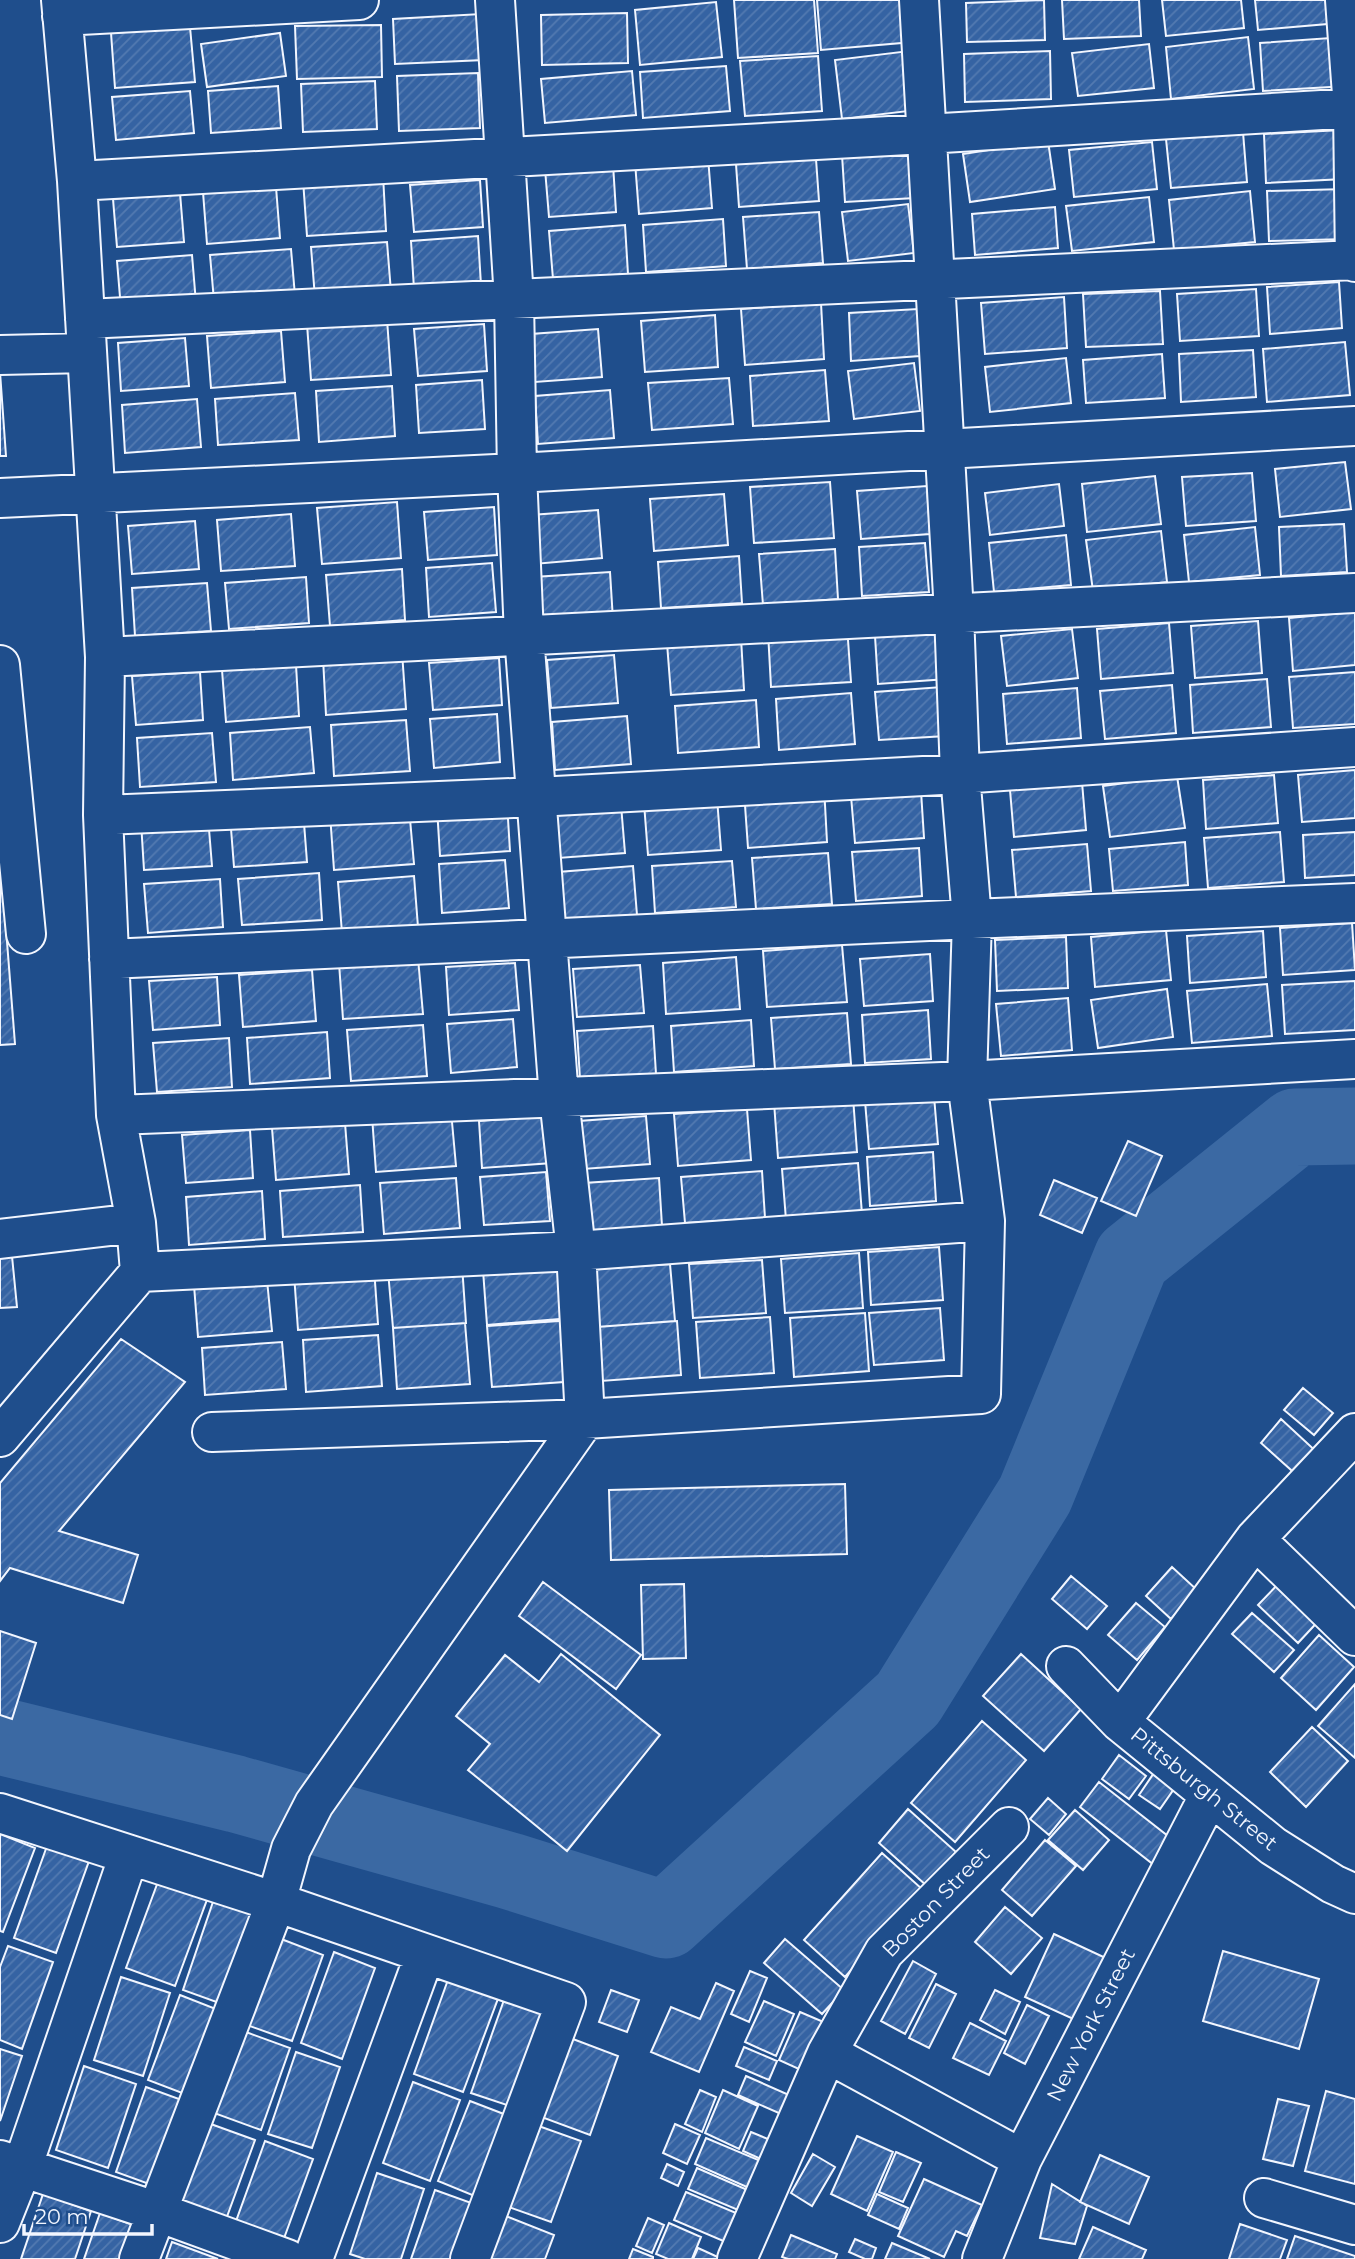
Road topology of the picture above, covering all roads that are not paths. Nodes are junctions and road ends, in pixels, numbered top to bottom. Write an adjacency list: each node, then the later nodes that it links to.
1 (359, 0): 5 (street)
2 (495, 0): 8 (street)
3 (919, 0): 7 (street)
4 (1345, 0): 6 (street)
5 (62, 8): 9 (street)
6 (1354, 108): 7 (street); 10 (street)
7 (926, 134): 8 (street); 11 (street)
8 (505, 158): 9 (street); 12 (street)
9 (77, 181): 13 (street)
10 (1355, 261): 11 (street)
11 (935, 279): 12 (street); 16 (street)
12 (514, 299): 13 (street); 17 (street)
13 (86, 336): 14 (street); 18 (street)
14 (0, 355)
15 (1355, 426): 16 (street)
16 (945, 450): 17 (street); 21 (street)
17 (517, 473): 18 (street); 22 (street)
18 (95, 495): 19 (street); 23 (street)
19 (0, 498)
20 (1355, 593): 21 (street)
21 (954, 613): 22 (street); 26 (street)
22 (524, 635): 23 (street); 27 (street)
23 (105, 657): 28 (street)
24 (0, 665): 31 (street)
25 (1355, 747): 26 (street)
26 (960, 774): 27 (street); 30 (street)
27 (537, 797): 28 (street); 32 (street)
28 (103, 815): 33 (street)
29 (1355, 903): 30 (street)
30 (972, 919): 32 (street); 35 (street)
31 (26, 934)
32 (546, 940): 33 (street); 36 (street)
33 (109, 959): 37 (street)
34 (1355, 1059): 35 (street)
35 (967, 1081): 36 (street); 38 (street)
36 (559, 1098): 37 (street); 41 (street)
37 (116, 1115): 39 (street)
38 (985, 1221): 41 (street); 43 (street)
39 (136, 1223): 40 (street); 42 (street)
40 (0, 1239)
41 (576, 1251): 42 (street); 43 (street)
42 (140, 1272): 46 (street)
43 (585, 1419): 44 (street); 56 (street)
44 (212, 1432)
45 (1355, 1433): 47 (street)
46 (0, 1437)
47 (1255, 1539): 48 (street); 50 (street)
48 (1355, 1636)
49 (1066, 1666): 50 (street, Pittsburgh Street)
50 (1120, 1722): 51 (street, Pittsburgh Street)
51 (1209, 1796): 55 (street, Pittsburgh Street); 59 (street, New York Street)
52 (0, 1813): 54 (street)
53 (1009, 1827): 58 (street, Boston Street)
54 (129, 1855): 56 (street); 60 (street)
55 (1355, 1894)
56 (276, 1902): 57 (street); 62 (street)
57 (425, 1954): 67 (street); 68 (street)
58 (827, 2053): 59 (street); 69 (street, Boston Street)
59 (1022, 2159): 70 (street, New York Street)
60 (11, 2164): 62 (street); 63 (street)
61 (1264, 2198): 64 (street)
62 (155, 2211): 65 (street); 66 (street)
63 (0, 2223)
64 (1355, 2225)
65 (139, 2259)
66 (287, 2259)
67 (313, 2259)
68 (470, 2259)
69 (737, 2259)
70 (982, 2259)

